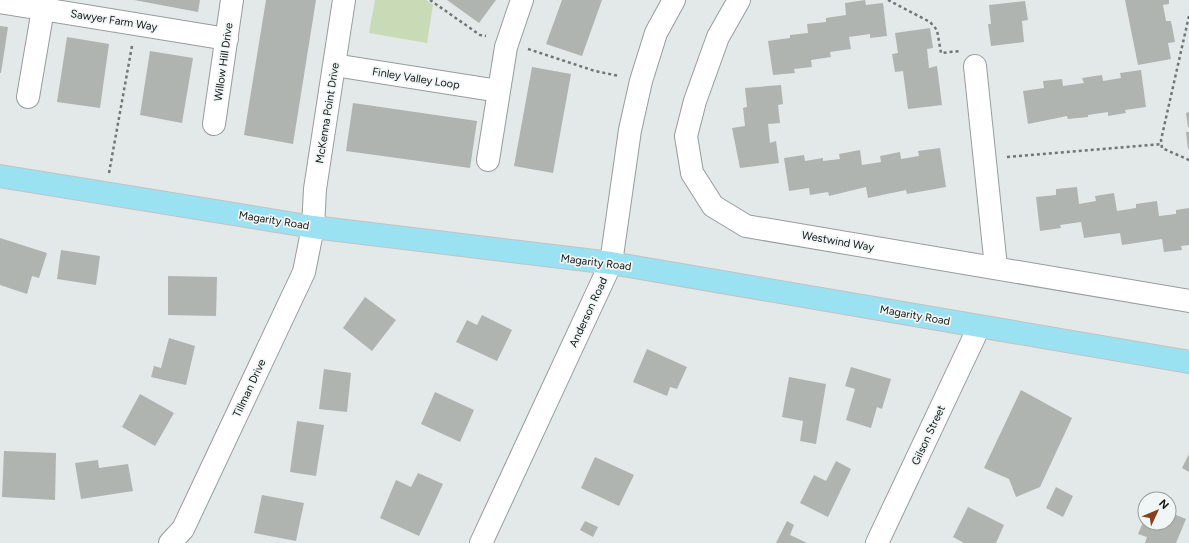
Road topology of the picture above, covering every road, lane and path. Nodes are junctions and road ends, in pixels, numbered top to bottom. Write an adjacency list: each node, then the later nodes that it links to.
1 (232, 0): 13 (street, Willow Hill Drive)
2 (344, 0): 14 (street, McKenna Point Drive)
3 (430, 0): 12 (path)
4 (522, 0): 12 (street)
5 (674, 0): 16 (street, Anderson Road)
6 (739, 0): 28 (street, Westwind Way)
7 (888, 0): 15 (path)
8 (0, 2): 9 (street, Sawyer Farm Way)
9 (43, 9): 11 (street, Sawyer Farm Way); 18 (street)
10 (1189, 16): 20 (path)
11 (137, 24): 13 (street, Sawyer Farm Way); 25 (path)
12 (510, 36): 16 (path); 17 (street)
13 (227, 39): 19 (street, Willow Hill Drive)
14 (334, 65): 17 (street, Finley Valley Loop); 26 (street, McKenna Point Drive)
15 (975, 66): 21 (street)
16 (641, 81): 27 (street, Anderson Road)
17 (499, 92): 22 (street)
18 (28, 97)
19 (214, 124)
20 (1162, 144): 21 (path); 23 (path)
21 (985, 159): 28 (street)
22 (488, 160)
23 (1189, 160)
24 (0, 176): 25 (main road, Magarity Road)
25 (105, 193): 26 (main road, Magarity Road)
26 (313, 227): 27 (main road, Magarity Road); 32 (street, Tillman Drive)
27 (610, 263): 30 (main road, Magarity Road); 33 (street, Anderson Road)
28 (996, 267): 29 (street, Westwind Way)
29 (1189, 300)
30 (980, 326): 31 (main road, Magarity Road); 34 (street, Gilson Street)
31 (1189, 362)
32 (170, 543)
33 (481, 543)
34 (877, 543)

